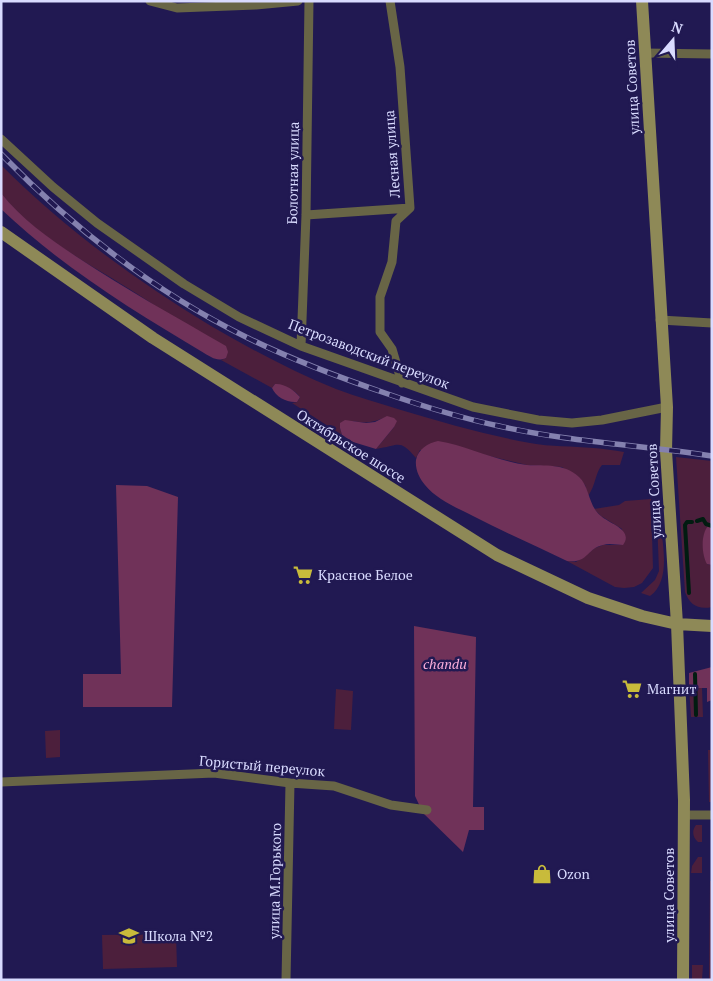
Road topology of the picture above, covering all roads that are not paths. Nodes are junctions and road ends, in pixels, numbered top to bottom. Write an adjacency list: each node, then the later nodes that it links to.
1 (150, 1): 6 (street)
2 (298, 1): 6 (street)
3 (309, 1): 11 (street, Болотная улица)
4 (390, 1): 10 (street, Лесная улица)
5 (642, 1): 7 (main road, улица Советов)
6 (256, 3)
7 (645, 53): 8 (street); 13 (main road, улица Советов)
8 (712, 54)
9 (1, 139): 15 (street, Петрозаводский переулок)
10 (410, 208): 11 (street); 16 (street, Лесная улица)
11 (306, 215): 15 (street, Болотная улица)
12 (1, 232): 18 (main road, Октябрьское шоссе)
13 (660, 320): 14 (street); 17 (main road, улица Советов)
14 (712, 322)
15 (301, 346): 16 (street, Петрозаводский переулок)
16 (402, 383): 17 (street, Петрозаводский переулок)
17 (667, 407): 18 (main road, улица Советов)
18 (677, 624): 19 (main road, Октябрьское шоссе); 24 (main road, улица Советов)
19 (712, 626)
20 (1, 782): 21 (street, Гористый переулок)
21 (290, 783): 22 (street, Гористый переулок); 25 (street, улица М.Горького)
22 (427, 810)
23 (712, 815): 24 (street)
24 (684, 816): 26 (main road, улица Советов)
25 (286, 980)
26 (683, 980)

